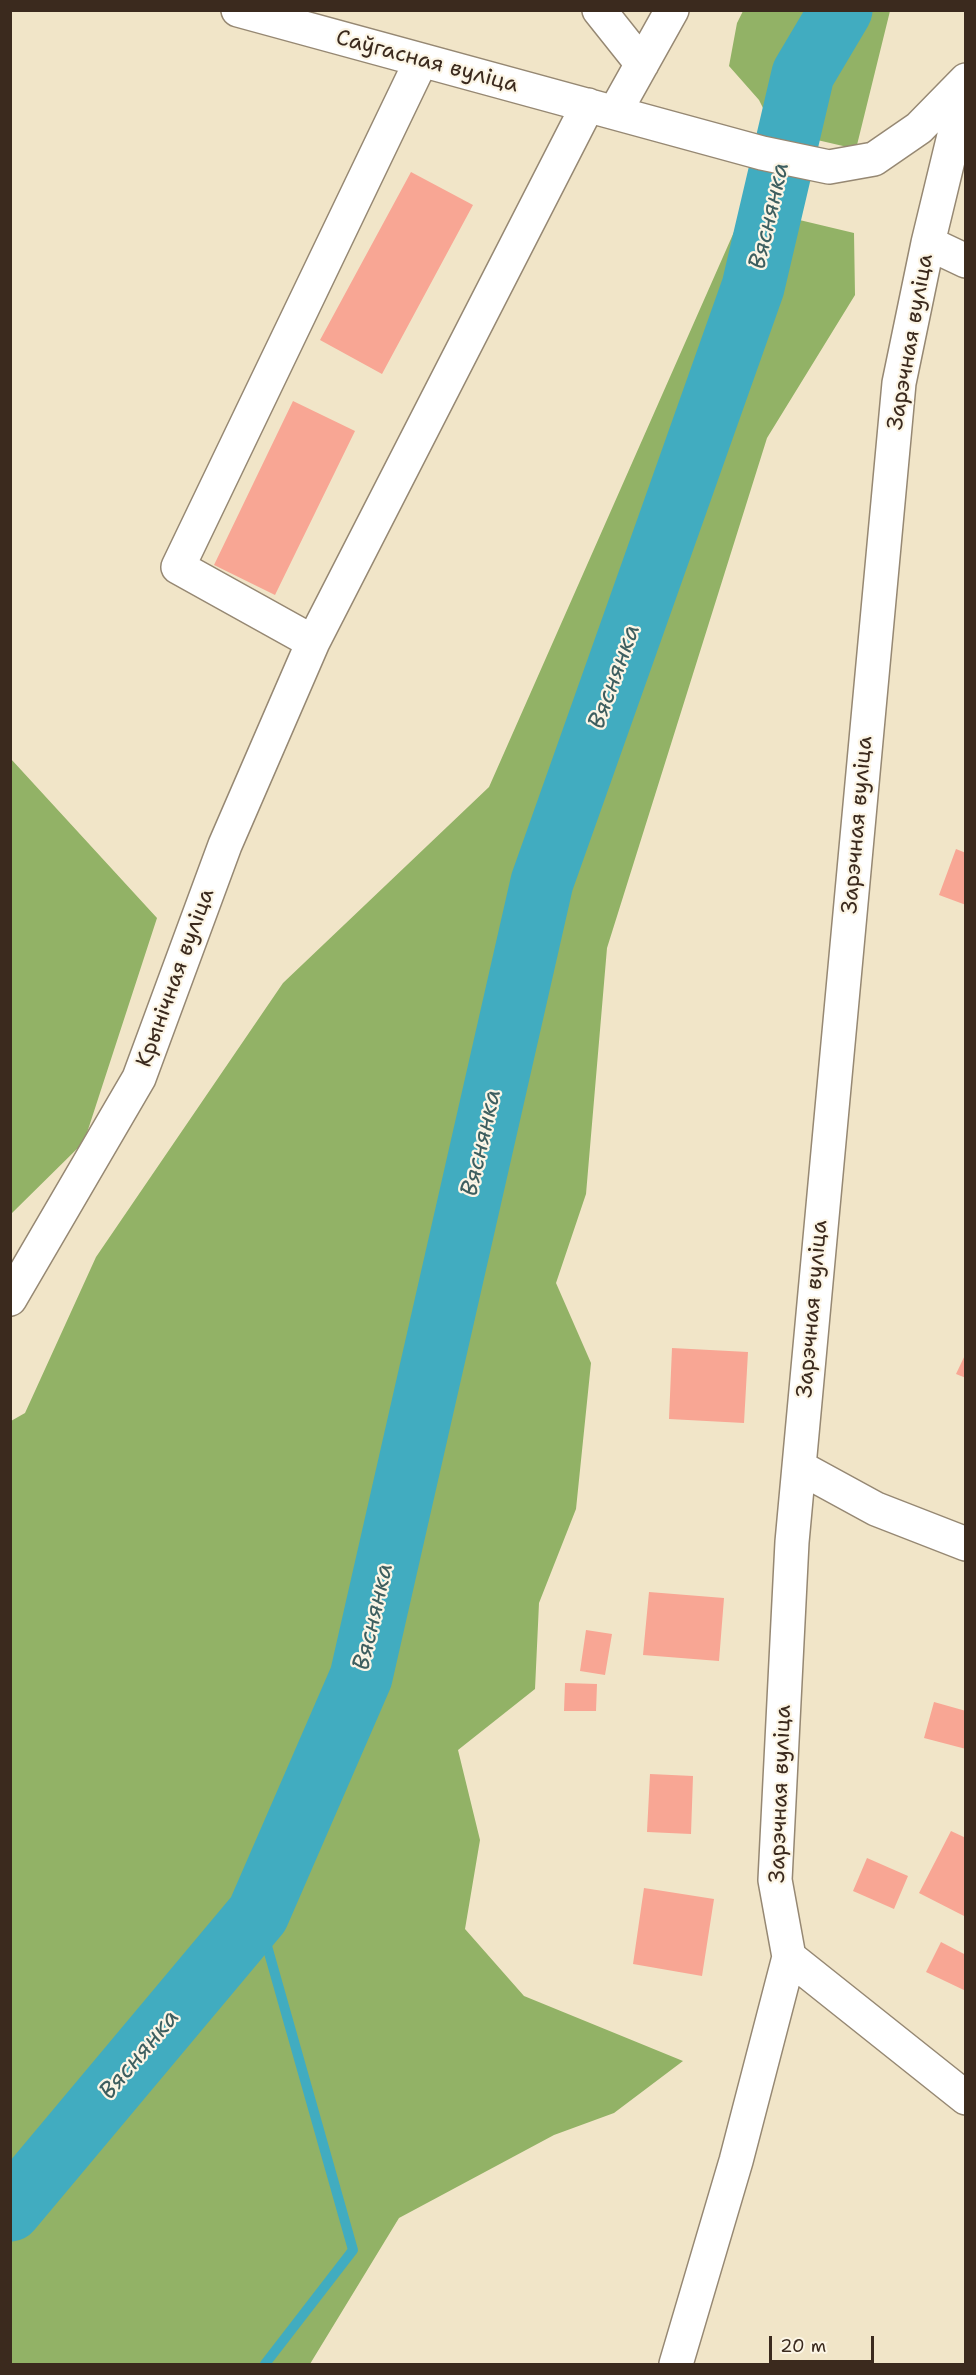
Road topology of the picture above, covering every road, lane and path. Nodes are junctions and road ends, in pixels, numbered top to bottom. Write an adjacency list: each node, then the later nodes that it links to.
1 (238, 10): 4 (street, Саўгасная вуліца)
2 (599, 10): 5 (street)
3 (672, 10): 5 (street, Крынічная вуліца)
4 (421, 61): 8 (street, Саўгасная вуліца); 11 (street)
5 (642, 64): 8 (street, Крынічная вуліца)
6 (966, 80): 8 (street, Саўгасная вуліца)
7 (966, 86): 9 (street, Зарэчная вуліца)
8 (602, 108): 11 (street, Крынічная вуліца)
9 (928, 243): 10 (street); 13 (street, Зарэчная вуліца)
10 (966, 261)
11 (313, 642): 12 (street, Крынічная вуліца)
12 (10, 1299)
13 (799, 1467): 14 (street); 15 (street, Зарэчная вуліца)
14 (966, 1544)
15 (789, 1957): 16 (street); 17 (street, Зарэчная вуліца)
16 (966, 2098)
17 (676, 2364)

